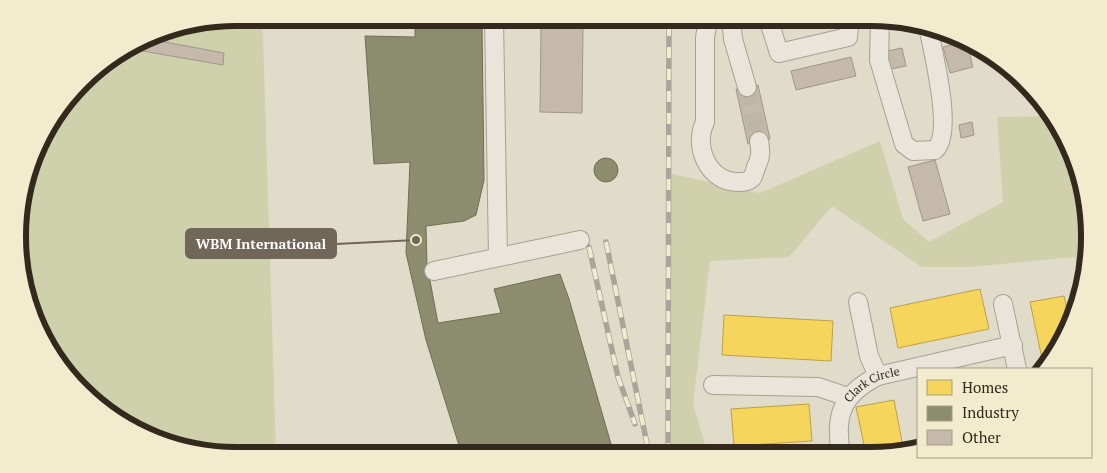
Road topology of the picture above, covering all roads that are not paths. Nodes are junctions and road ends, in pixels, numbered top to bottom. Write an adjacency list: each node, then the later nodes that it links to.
1 (494, 26): 11 (street)
2 (707, 26): 9 (street)
3 (733, 26): 8 (street)
4 (771, 26): 5 (street)
5 (849, 26)
6 (880, 27): 7 (street)
7 (929, 34)
8 (747, 87)
9 (759, 141)
10 (580, 240): 11 (street)
11 (498, 258): 12 (street)
12 (434, 271)
13 (858, 302): 19 (street)
14 (1003, 304): 15 (street)
15 (1012, 345): 16 (street, Clark Circle); 18 (street)
16 (922, 367)
17 (917, 368): 19 (street, Clark Circle)
18 (1018, 368)
19 (878, 376): 21 (street, Clark Circle)
20 (713, 385): 21 (street)
21 (848, 397): 22 (street, Clark Circle)
22 (840, 447)

